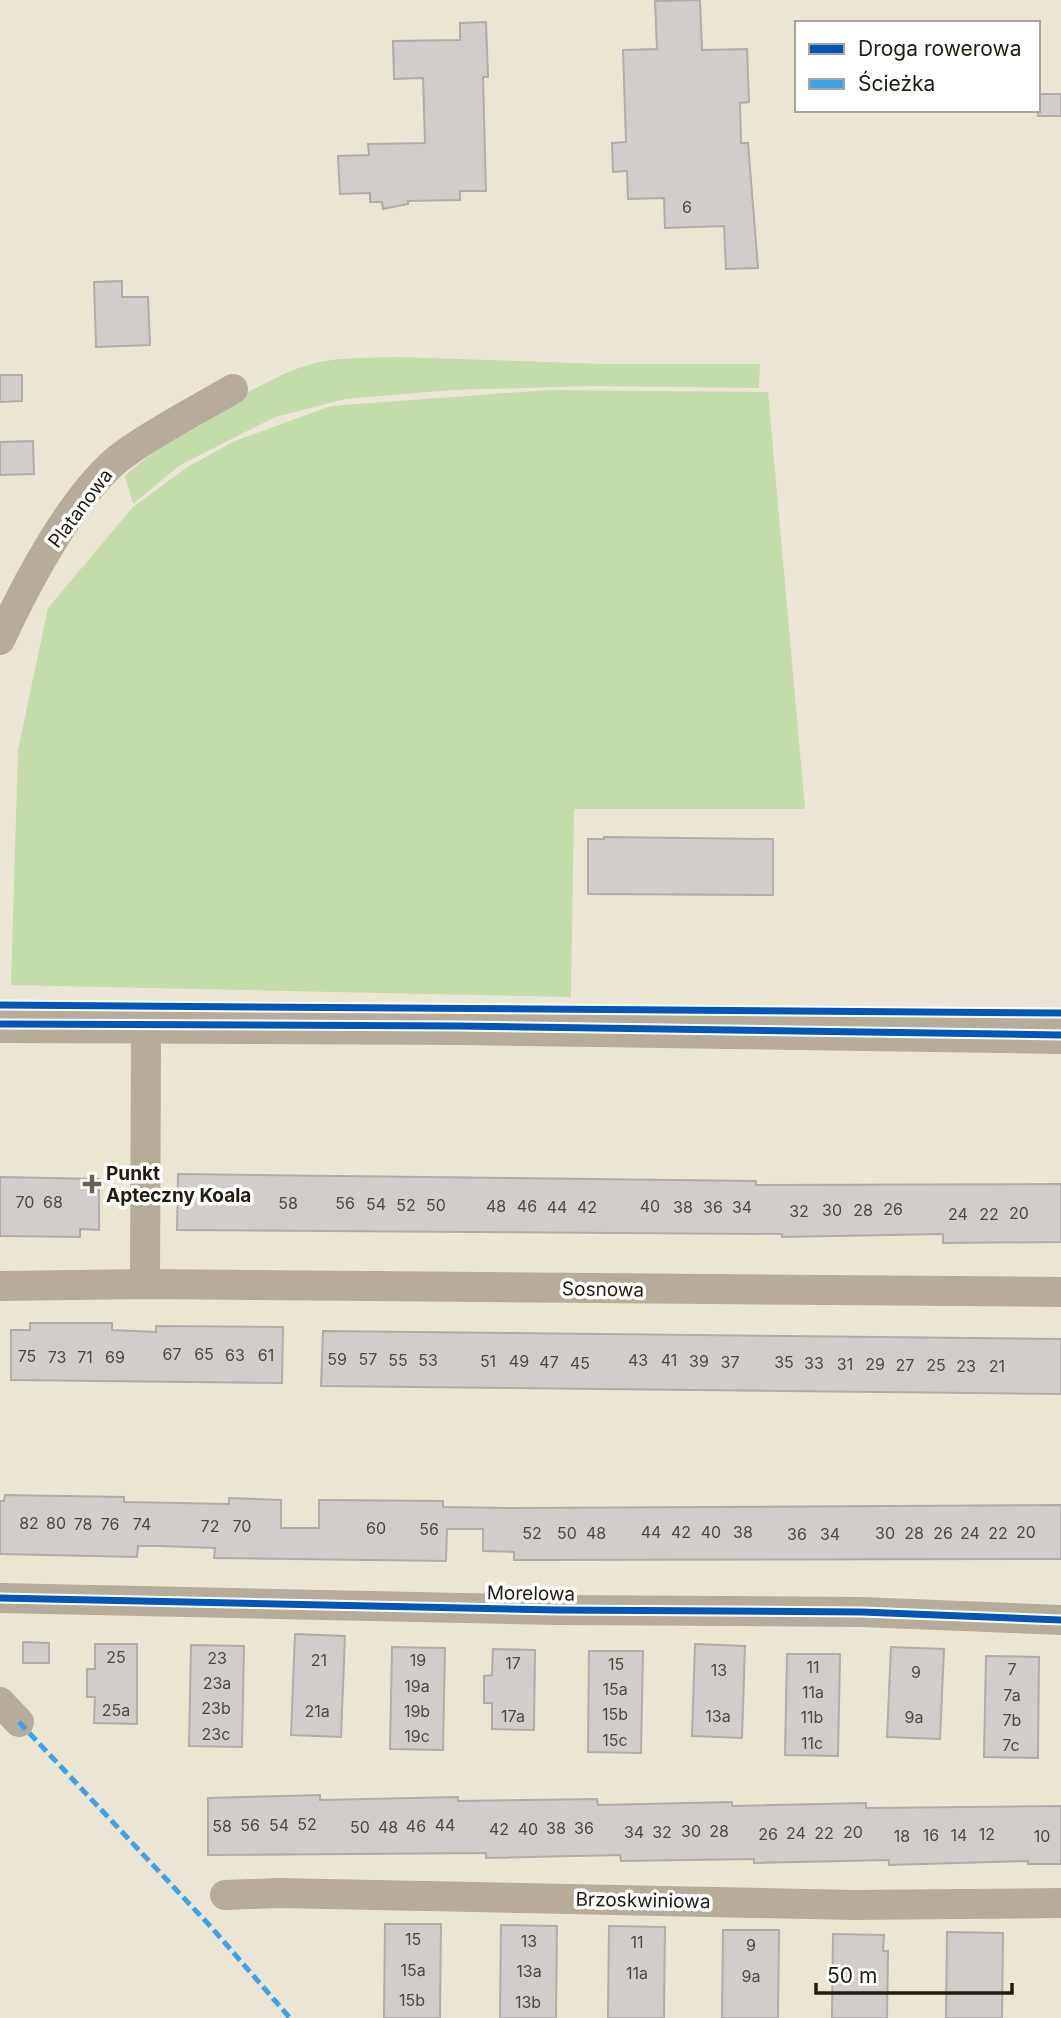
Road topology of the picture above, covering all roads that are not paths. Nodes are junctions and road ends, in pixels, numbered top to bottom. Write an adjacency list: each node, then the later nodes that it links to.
1 (233, 389): 2 (street, Platanowa)
2 (0, 640)
3 (0, 1024): 4 (street)
4 (145, 1025): 5 (street); 6 (street)
5 (1061, 1035)
6 (145, 1284): 7 (street, Sosnowa); 8 (street, Sosnowa)
7 (0, 1286)
8 (1061, 1292)
9 (0, 1598): 10 (street, Morelowa)
10 (1061, 1619)
11 (225, 1895): 12 (street, Brzoskwiniowa)
12 (1061, 1903)

